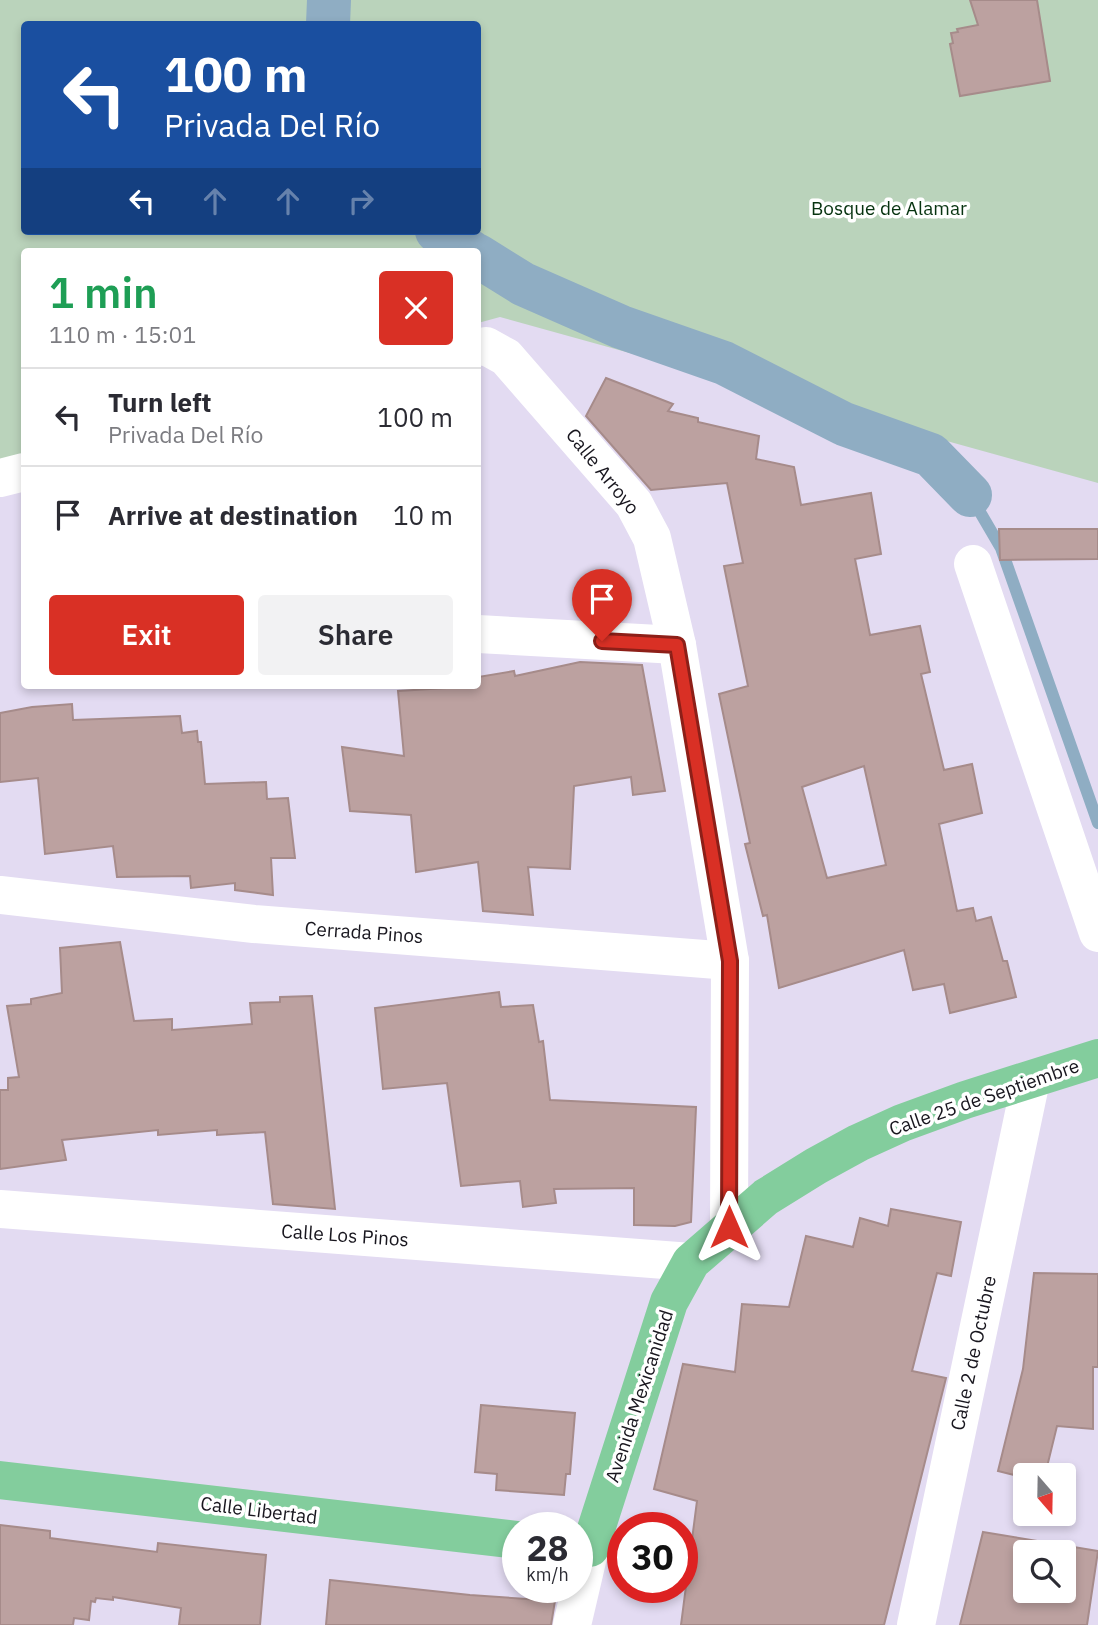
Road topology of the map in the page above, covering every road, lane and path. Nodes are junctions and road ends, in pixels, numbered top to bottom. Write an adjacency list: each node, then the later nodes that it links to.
1 (492, 352): 6 (street, Calle Arroyo)
2 (21, 473): 3 (street)
3 (0, 478)
4 (973, 564): 8 (street)
5 (481, 634): 6 (street)
6 (677, 645): 9 (street, Calle Arroyo)
7 (0, 895): 9 (street, Cerrada Pinos)
8 (1098, 933)
9 (730, 961): 13 (street, Calle Arroyo)
10 (1098, 1058): 11 (main road, Calle 25 de Septiembre)
11 (1031, 1080): 13 (main road, Calle 25 de Septiembre); 20 (street, Calle 2 de Octubre)
12 (0, 1209): 14 (street, Calle Los Pinos)
13 (729, 1227): 14 (main road, Avenida Mexicanidad)
14 (691, 1262): 16 (main road, Avenida Mexicanidad)
15 (0, 1480): 17 (main road, Calle Libertad)
16 (593, 1521)
17 (502, 1538)
18 (575, 1603): 19 (street, Avenida Mexicanidad)
19 (572, 1625)
20 (916, 1625)

